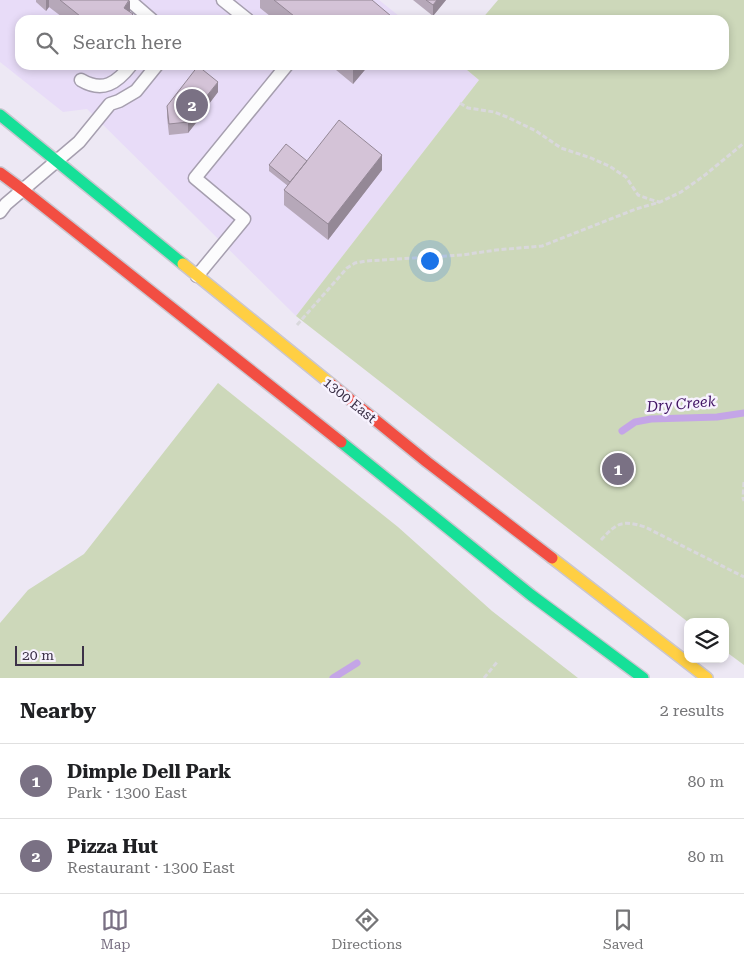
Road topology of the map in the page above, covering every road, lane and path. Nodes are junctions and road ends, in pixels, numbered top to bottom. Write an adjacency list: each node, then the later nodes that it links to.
1 (223, 0): 5 (lane)
2 (134, 4): 3 (lane); 4 (lane)
3 (145, 15)
4 (146, 15)
5 (242, 15)
6 (127, 70): 9 (lane)
7 (153, 70): 13 (lane)
8 (283, 70): 18 (lane)
9 (81, 80)
10 (460, 103): 16 (path)
11 (0, 115): 13 (main road, 1300 East)
12 (744, 143): 16 (path)
13 (57, 161): 15 (lane); 18 (main road, 1300 East)
14 (0, 173): 15 (main road)
15 (23, 190): 17 (lane); 26 (main road)
16 (660, 202): 19 (path)
17 (0, 212)
18 (197, 276): 27 (main road, 1300 East)
19 (297, 325)
20 (744, 482): 21 (path)
21 (744, 501)
22 (601, 540): 23 (path)
23 (744, 577)
24 (498, 661): 25 (path)
25 (484, 678)
26 (643, 678)
27 (707, 678)

